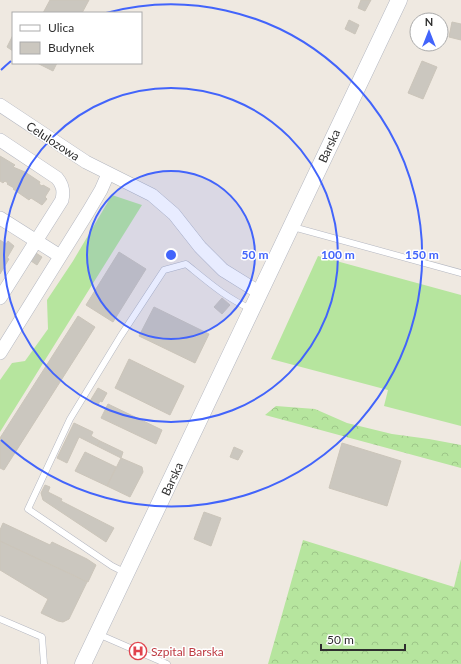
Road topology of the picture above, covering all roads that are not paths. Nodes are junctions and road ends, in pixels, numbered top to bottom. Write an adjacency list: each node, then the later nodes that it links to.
1 (399, 0): 6 (street, Barska)
2 (0, 105): 4 (street, Celulozowa)
3 (0, 140): 7 (street)
4 (108, 174): 8 (street); 10 (street)
5 (0, 218): 7 (street)
6 (291, 227): 9 (lane); 10 (street, Barska)
7 (36, 241): 8 (street); 11 (street)
8 (60, 256): 13 (street)
9 (461, 273)
10 (260, 293): 12 (street, Barska)
11 (0, 298)
12 (252, 309): 14 (street, Barska); 14 (lane)
13 (0, 353)
14 (126, 573): 16 (street, Barska)
15 (0, 619): 17 (lane)
16 (98, 634): 18 (street, Barska); 19 (lane)
17 (44, 664)
18 (83, 664)
19 (167, 664)

